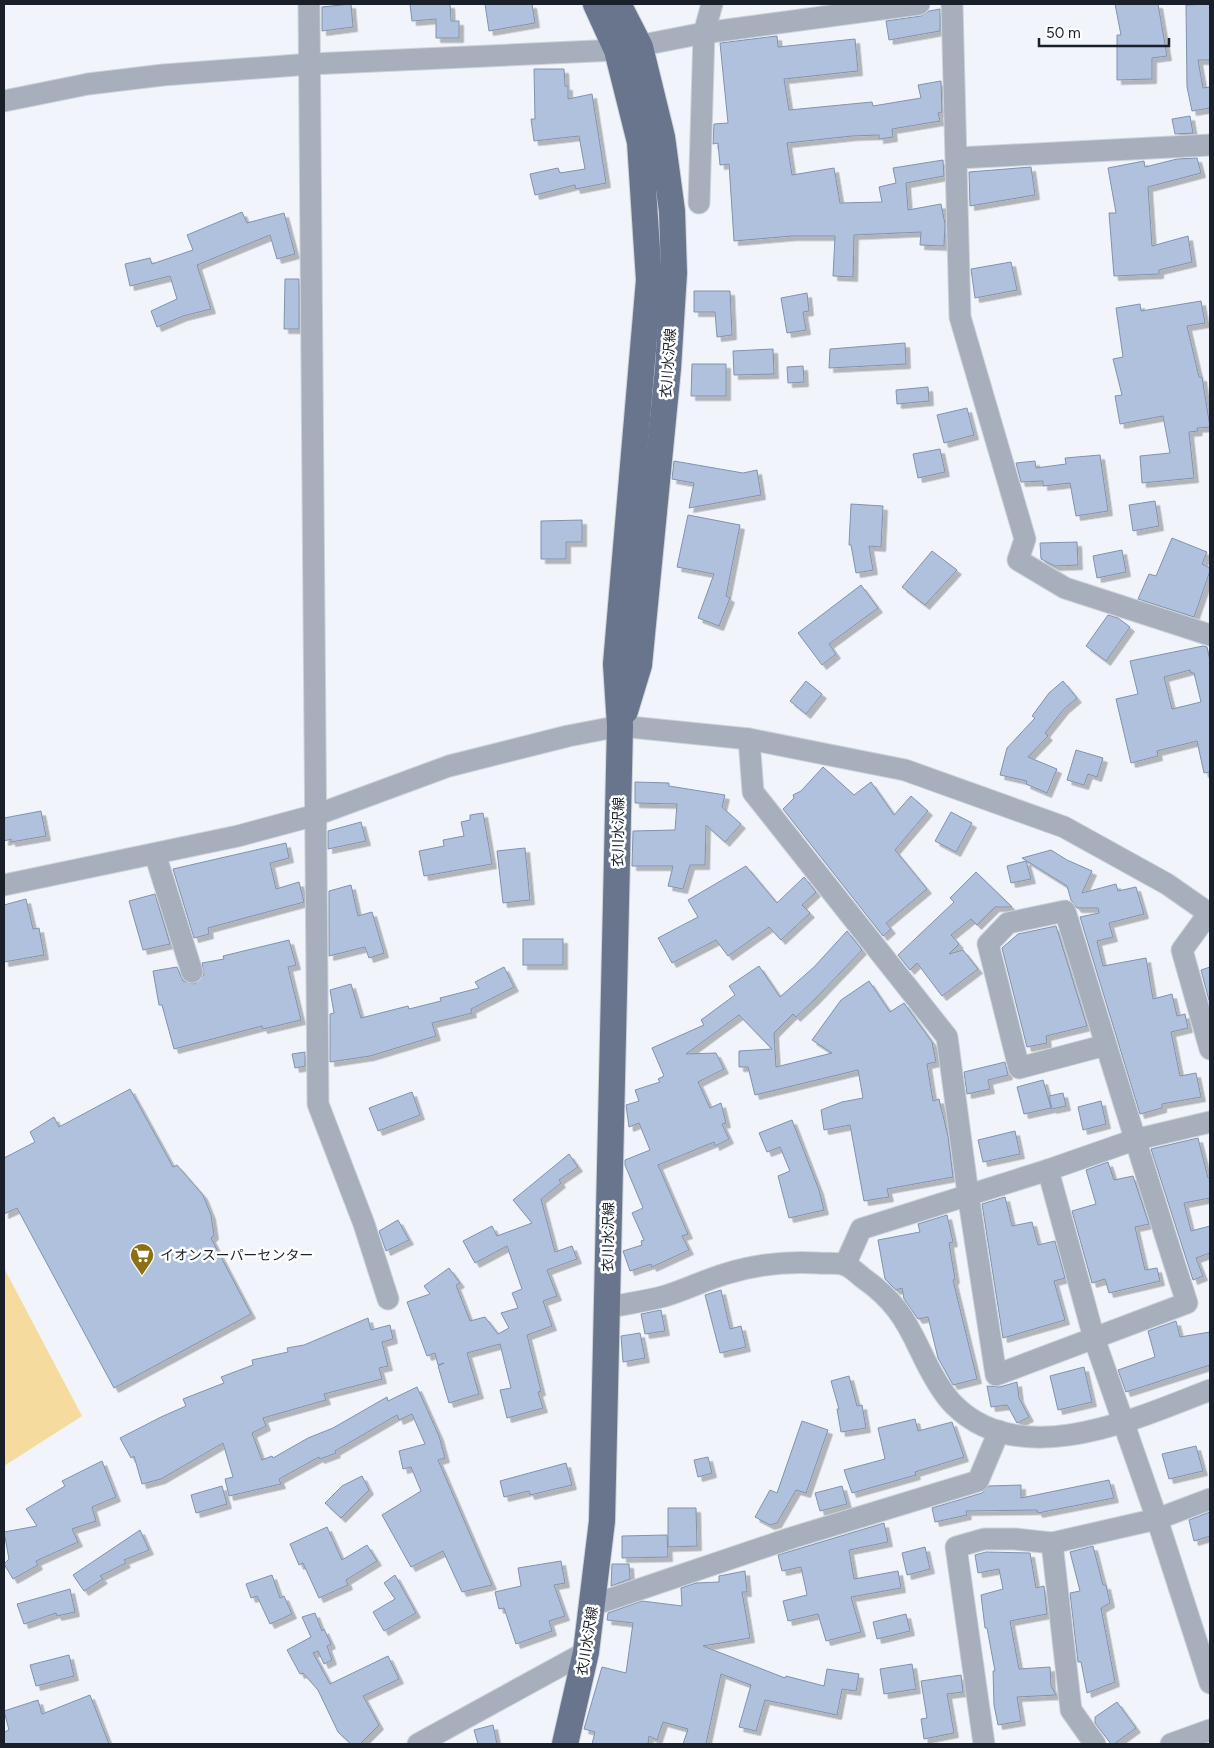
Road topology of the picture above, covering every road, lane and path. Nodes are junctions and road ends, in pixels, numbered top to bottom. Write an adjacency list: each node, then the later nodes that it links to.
1 (309, 4): 9 (street)
2 (596, 4): 8 (main road, 衣川水沢線)
3 (618, 4): 8 (main road, 衣川水沢線)
4 (712, 4): 7 (street)
5 (919, 4): 7 (street)
6 (952, 4): 12 (street)
7 (704, 34): 8 (street); 13 (street)
8 (629, 48): 9 (street); 15 (main road, 衣川水沢線)
9 (311, 64): 10 (street); 17 (street)
10 (4, 101)
11 (1210, 145): 12 (street)
12 (957, 158): 14 (street)
13 (698, 203)
14 (1210, 635)
15 (620, 726): 16 (street); 17 (street); 30 (main road, 衣川水沢線)
16 (749, 739): 20 (street); 27 (street)
17 (316, 815): 18 (street); 29 (street)
18 (155, 854): 19 (street); 21 (street)
19 (4, 885)
20 (1210, 914): 23 (street)
21 (192, 972)
22 (1106, 1045): 22 (street); 25 (street)
23 (1210, 1049)
24 (1210, 1122): 25 (street)
25 (1134, 1140): 26 (street); 31 (street)
26 (1048, 1170): 27 (street); 31 (street)
27 (968, 1194): 28 (street); 31 (street)
28 (845, 1265): 30 (street); 34 (street)
29 (388, 1299)
30 (606, 1308): 38 (main road, 衣川水沢線)
31 (1094, 1338): 33 (street)
32 (1210, 1390): 33 (street)
33 (1122, 1424): 34 (street); 36 (street)
34 (999, 1431): 38 (street)
35 (1210, 1499): 36 (street)
36 (1157, 1519): 37 (street); 40 (street)
37 (1052, 1543): 44 (street); 45 (street)
38 (593, 1604): 39 (main road, 衣川水沢線)
39 (586, 1652): 42 (street); 43 (main road, 衣川水沢線)
40 (1210, 1683)
41 (1210, 1730): 46 (street)
42 (418, 1744)
43 (565, 1744)
44 (984, 1744)
45 (1096, 1744)
46 (1171, 1744)

